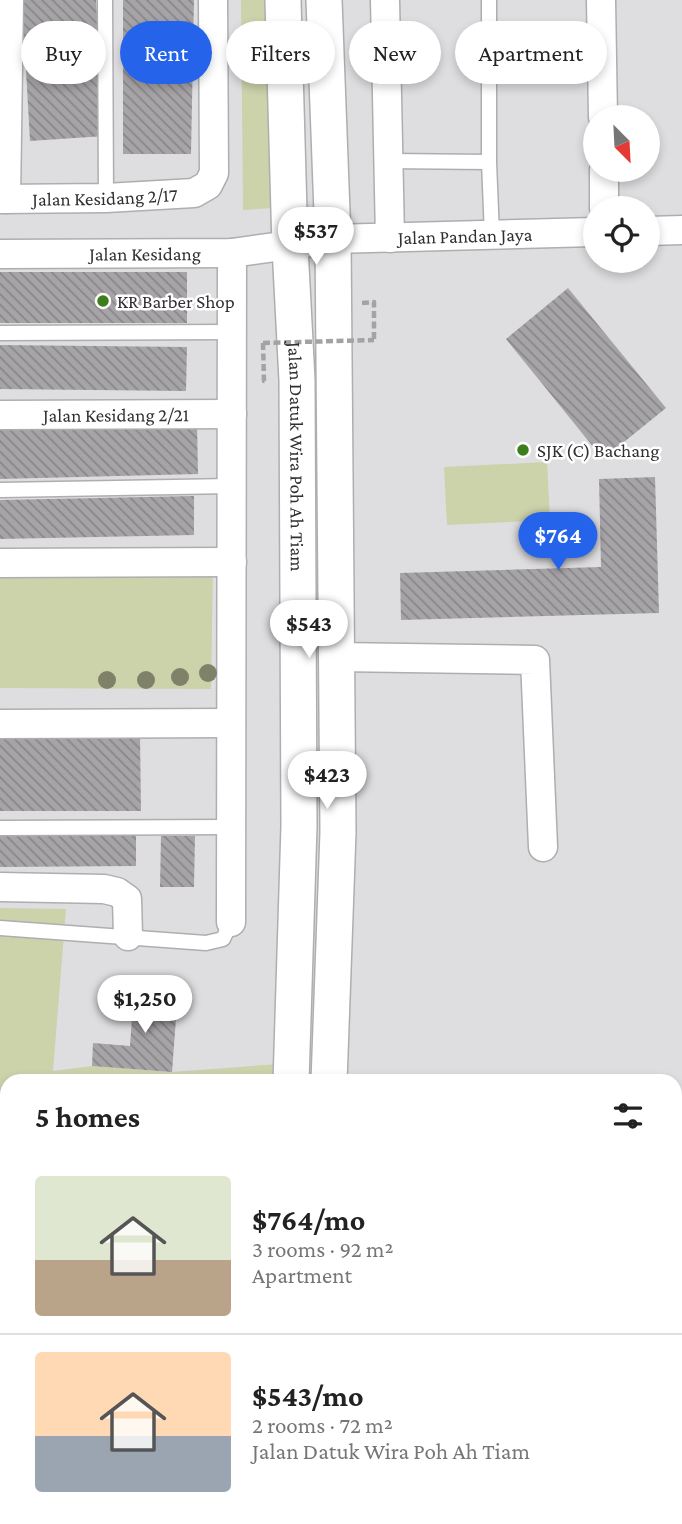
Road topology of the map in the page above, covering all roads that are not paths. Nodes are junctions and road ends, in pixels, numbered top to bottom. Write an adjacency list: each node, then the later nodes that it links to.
1 (9, 0): 13 (street)
2 (105, 0): 12 (lane)
3 (214, 0): 12 (street, Jalan Kesidang 2/17)
4 (283, 0): 20 (street, Jalan Datuk Wira Poh Ah Tiam)
5 (324, 0): 19 (street, Jalan Datuk Wira Poh Ah Tiam)
6 (385, 0): 10 (street)
7 (489, 0): 11 (lane)
8 (601, 0): 9 (street)
9 (603, 105)
10 (388, 161): 11 (lane); 18 (street)
11 (489, 162): 17 (lane)
12 (106, 198): 13 (street, Jalan Kesidang 2/17)
13 (3, 199)
14 (682, 230): 15 (street)
15 (660, 231)
16 (583, 232): 17 (street, Jalan Pandan Jaya)
17 (492, 235): 18 (street, Jalan Pandan Jaya)
18 (390, 238): 19 (street, Jalan Pandan Jaya)
19 (333, 239): 20 (street, Jalan Pandan Jaya); 31 (street, Jalan Datuk Wira Poh Ah Tiam)
20 (290, 247): 21 (street, Jalan Kesidang); 41 (street, Jalan Datuk Wira Poh Ah Tiam)
21 (232, 253): 22 (street, Jalan Kesidang); 24 (street)
22 (0, 254)
23 (0, 332): 24 (lane)
24 (231, 332): 25 (street)
25 (232, 414): 26 (street, Jalan Kesidang 2/21); 27 (street)
26 (0, 415)
27 (232, 486): 28 (lane); 29 (street)
28 (0, 490)
29 (232, 562): 30 (street); 32 (street)
30 (0, 563)
31 (337, 657): 36 (street); 42 (street, Jalan Datuk Wira Poh Ah Tiam)
32 (231, 723): 33 (street); 34 (street)
33 (0, 724)
34 (231, 827): 35 (lane); 38 (street)
35 (0, 828)
36 (543, 847)
37 (0, 887): 40 (street)
38 (231, 922): 40 (lane)
39 (0, 929): 40 (lane)
40 (128, 936)
41 (291, 1074)
42 (329, 1074)

